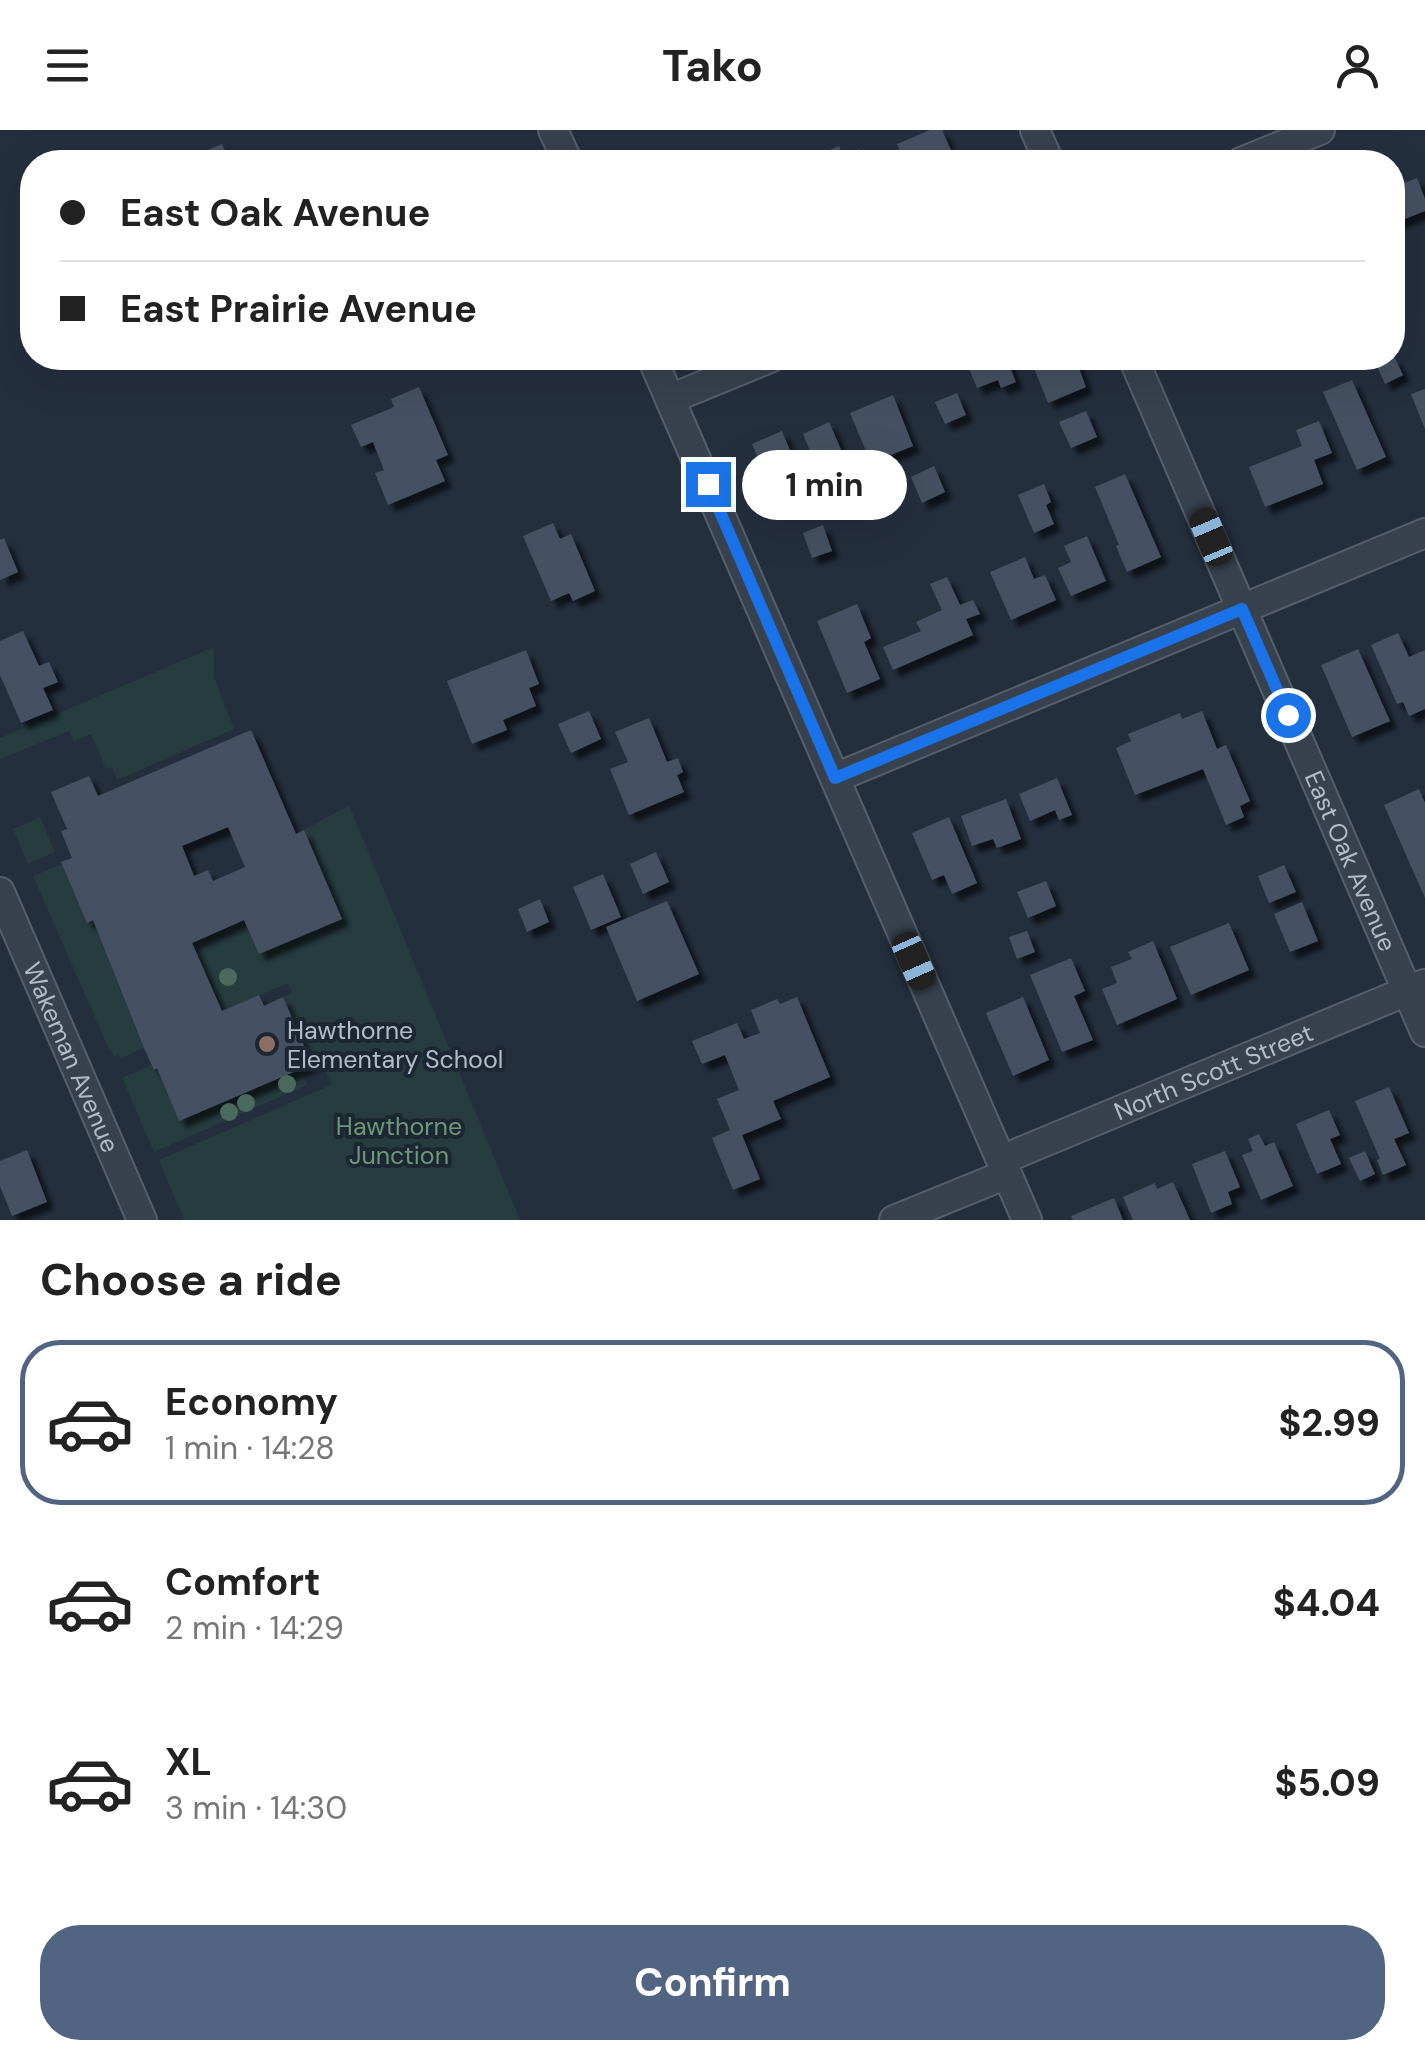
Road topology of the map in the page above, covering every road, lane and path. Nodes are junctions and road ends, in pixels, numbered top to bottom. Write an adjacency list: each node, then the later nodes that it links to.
1 (1320, 130): 2 (street)
2 (1271, 150)
3 (657, 370): 6 (street)
4 (741, 370): 6 (street)
5 (1139, 370): 8 (street, East Oak Avenue)
6 (670, 399): 9 (street)
7 (1425, 533): 8 (street)
8 (1242, 609): 9 (street); 11 (street, East Oak Avenue)
9 (835, 778): 13 (street)
10 (0, 892): 14 (street, Wakeman Avenue)
11 (1416, 987): 12 (street, East Oak Avenue); 13 (street, North Scott Street)
12 (1425, 1032)
13 (1004, 1167): 15 (street, North Scott Street); 16 (street)
14 (142, 1220)
15 (894, 1220)
16 (1027, 1220)

